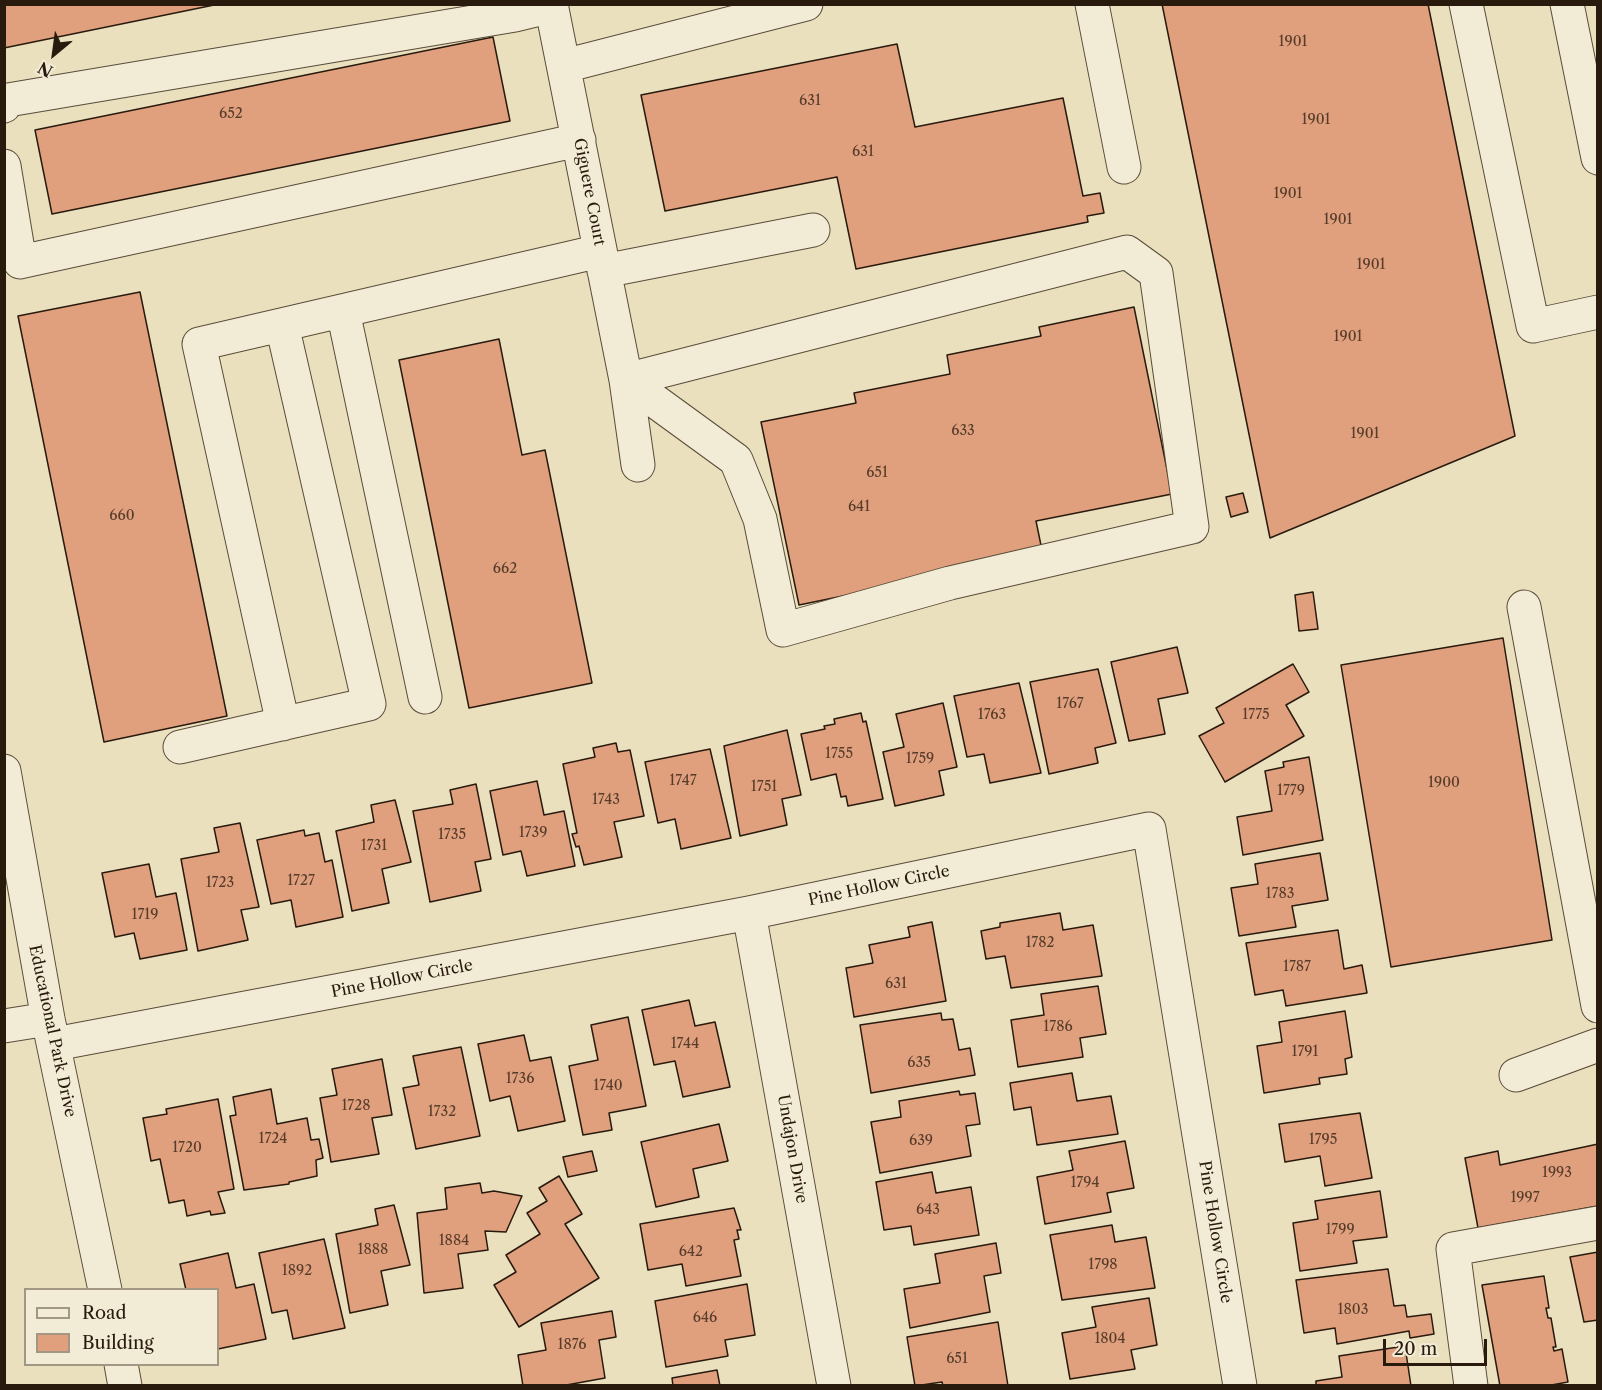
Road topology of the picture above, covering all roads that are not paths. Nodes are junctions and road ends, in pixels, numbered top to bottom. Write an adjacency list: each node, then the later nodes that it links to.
1 (806, 4): 6 (street)
2 (1092, 4): 11 (street)
3 (1466, 4): 15 (street)
4 (1567, 4): 9 (street)
5 (551, 5): 6 (street, Giguere Court); 7 (street)
6 (564, 66): 8 (street, Giguere Court)
7 (4, 106)
8 (579, 140): 10 (street); 13 (street, Giguere Court)
9 (1598, 158)
10 (4, 166)
11 (1124, 166)
12 (813, 230): 13 (street)
13 (602, 261): 14 (street); 17 (street, Giguere Court)
14 (343, 311): 16 (street); 20 (street)
15 (1598, 312)
16 (282, 325): 21 (street); 21 (street)
17 (626, 380): 17 (street); 18 (street, Giguere Court)
18 (638, 465)
19 (1524, 607): 25 (street)
20 (425, 697)
21 (283, 724): 22 (street)
22 (180, 747)
23 (4, 771): 27 (street, Educational Park Drive)
24 (749, 913): 27 (street, Pine Hollow Circle); 34 (street, Undajon Drive); 35 (street, Pine Hollow Circle)
25 (1598, 1006)
26 (4, 1026): 27 (street, Pine Hollow Circle)
27 (51, 1031): 31 (street, Educational Park Drive)
28 (1598, 1045): 29 (street)
29 (1516, 1075)
30 (1598, 1223): 36 (street)
31 (105, 1288)
32 (121, 1366): 33 (street)
33 (125, 1386)
34 (834, 1386)
35 (1240, 1386)
36 (1471, 1386)

